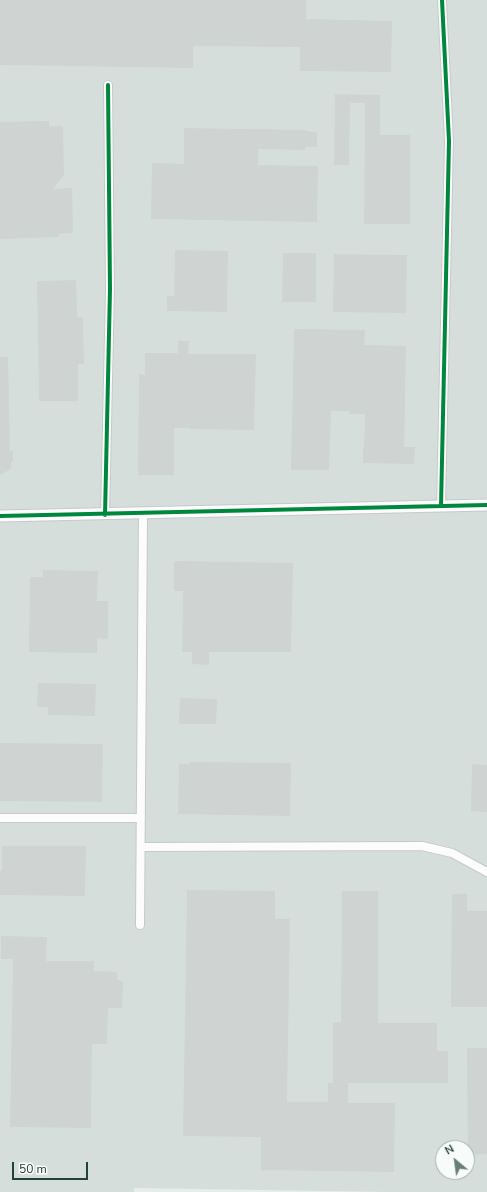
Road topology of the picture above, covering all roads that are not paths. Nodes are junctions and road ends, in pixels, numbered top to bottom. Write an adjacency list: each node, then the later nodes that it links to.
1 (442, 0): 4 (street)
2 (108, 86): 6 (street)
3 (487, 505): 4 (street)
4 (440, 506): 5 (street)
5 (143, 514): 6 (street); 9 (street)
6 (106, 515): 7 (street)
7 (0, 516)
8 (0, 818): 9 (street)
9 (141, 818): 10 (street)
10 (140, 847): 11 (street); 12 (street)
11 (487, 872)
12 (140, 925)

